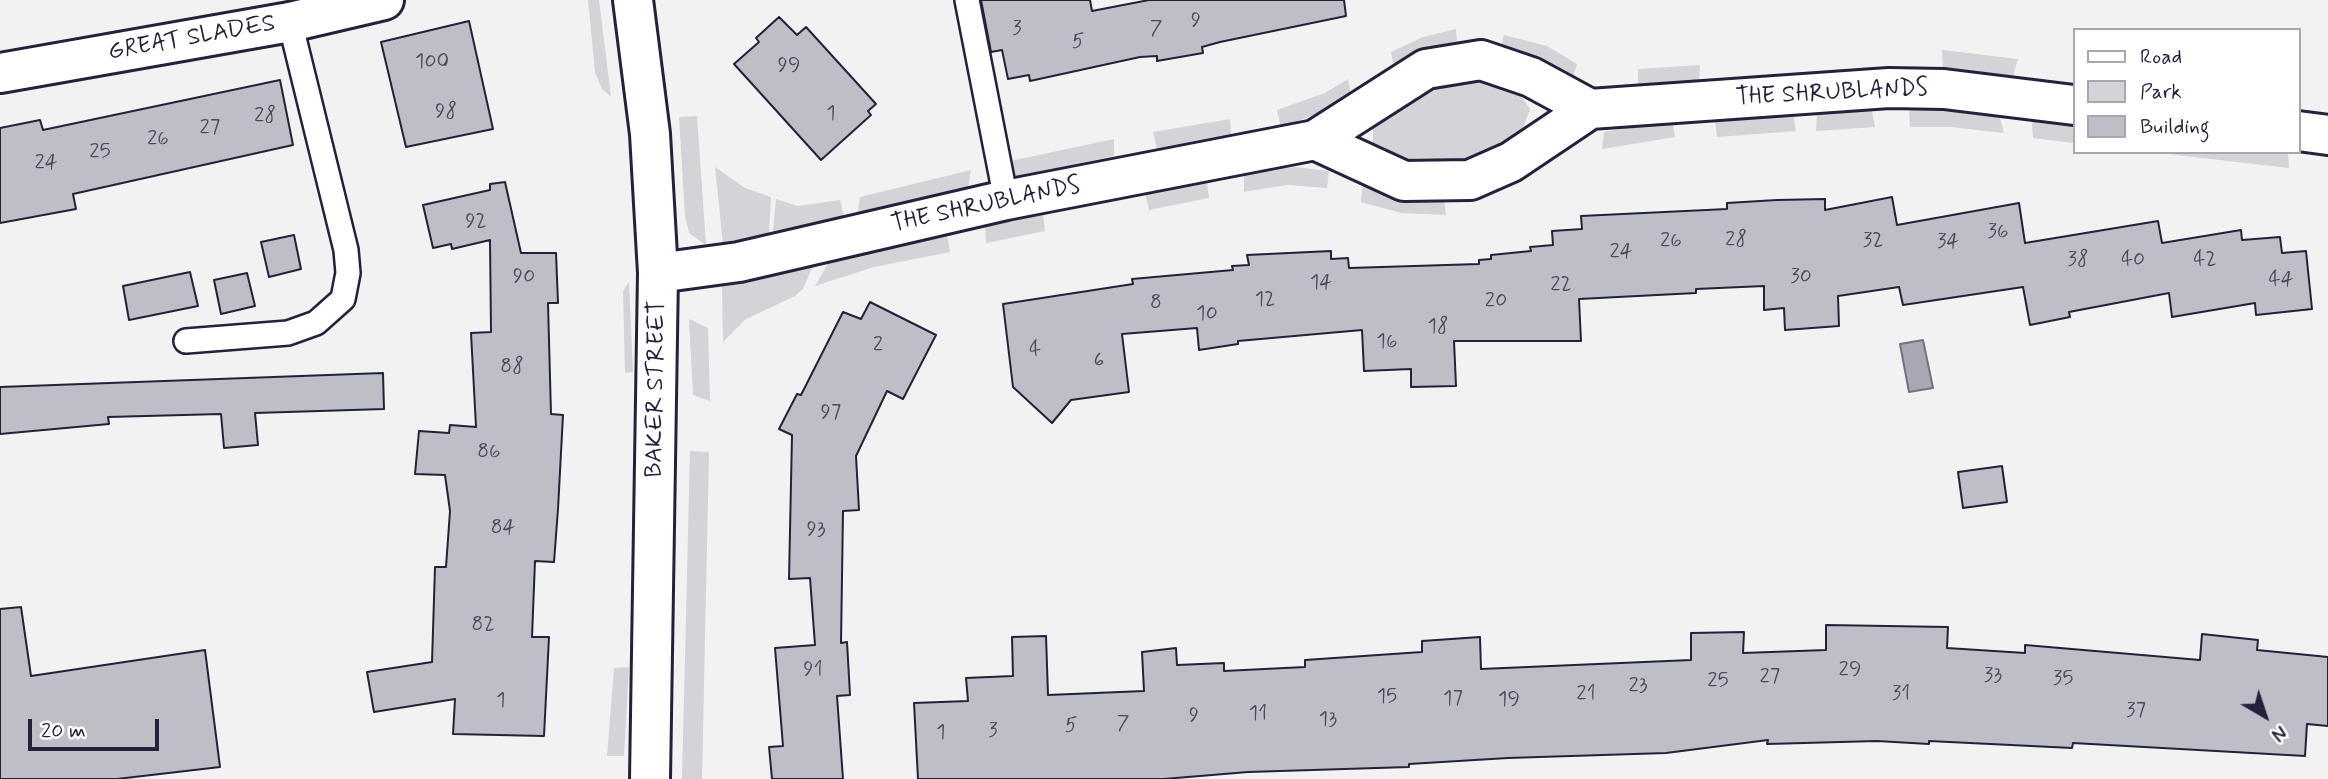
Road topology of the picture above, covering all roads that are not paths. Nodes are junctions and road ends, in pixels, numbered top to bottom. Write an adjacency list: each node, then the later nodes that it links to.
1 (384, 0): 4 (street, GREAT SLADES)
2 (633, 0): 12 (street, BAKER STREET)
3 (967, 0): 11 (lane)
4 (290, 22): 5 (street, GREAT SLADES); 13 (lane)
5 (0, 73)
6 (2072, 105): 7 (street, THE SHRUBLANDS)
7 (1590, 109): 10 (street, THE SHRUBLANDS); 10 (street, THE SHRUBLANDS)
8 (2300, 131): 9 (street)
9 (2328, 135)
10 (1315, 140): 11 (street, THE SHRUBLANDS)
11 (1006, 200): 12 (street, THE SHRUBLANDS)
12 (658, 273): 14 (street, BAKER STREET)
13 (186, 341)
14 (650, 779)

